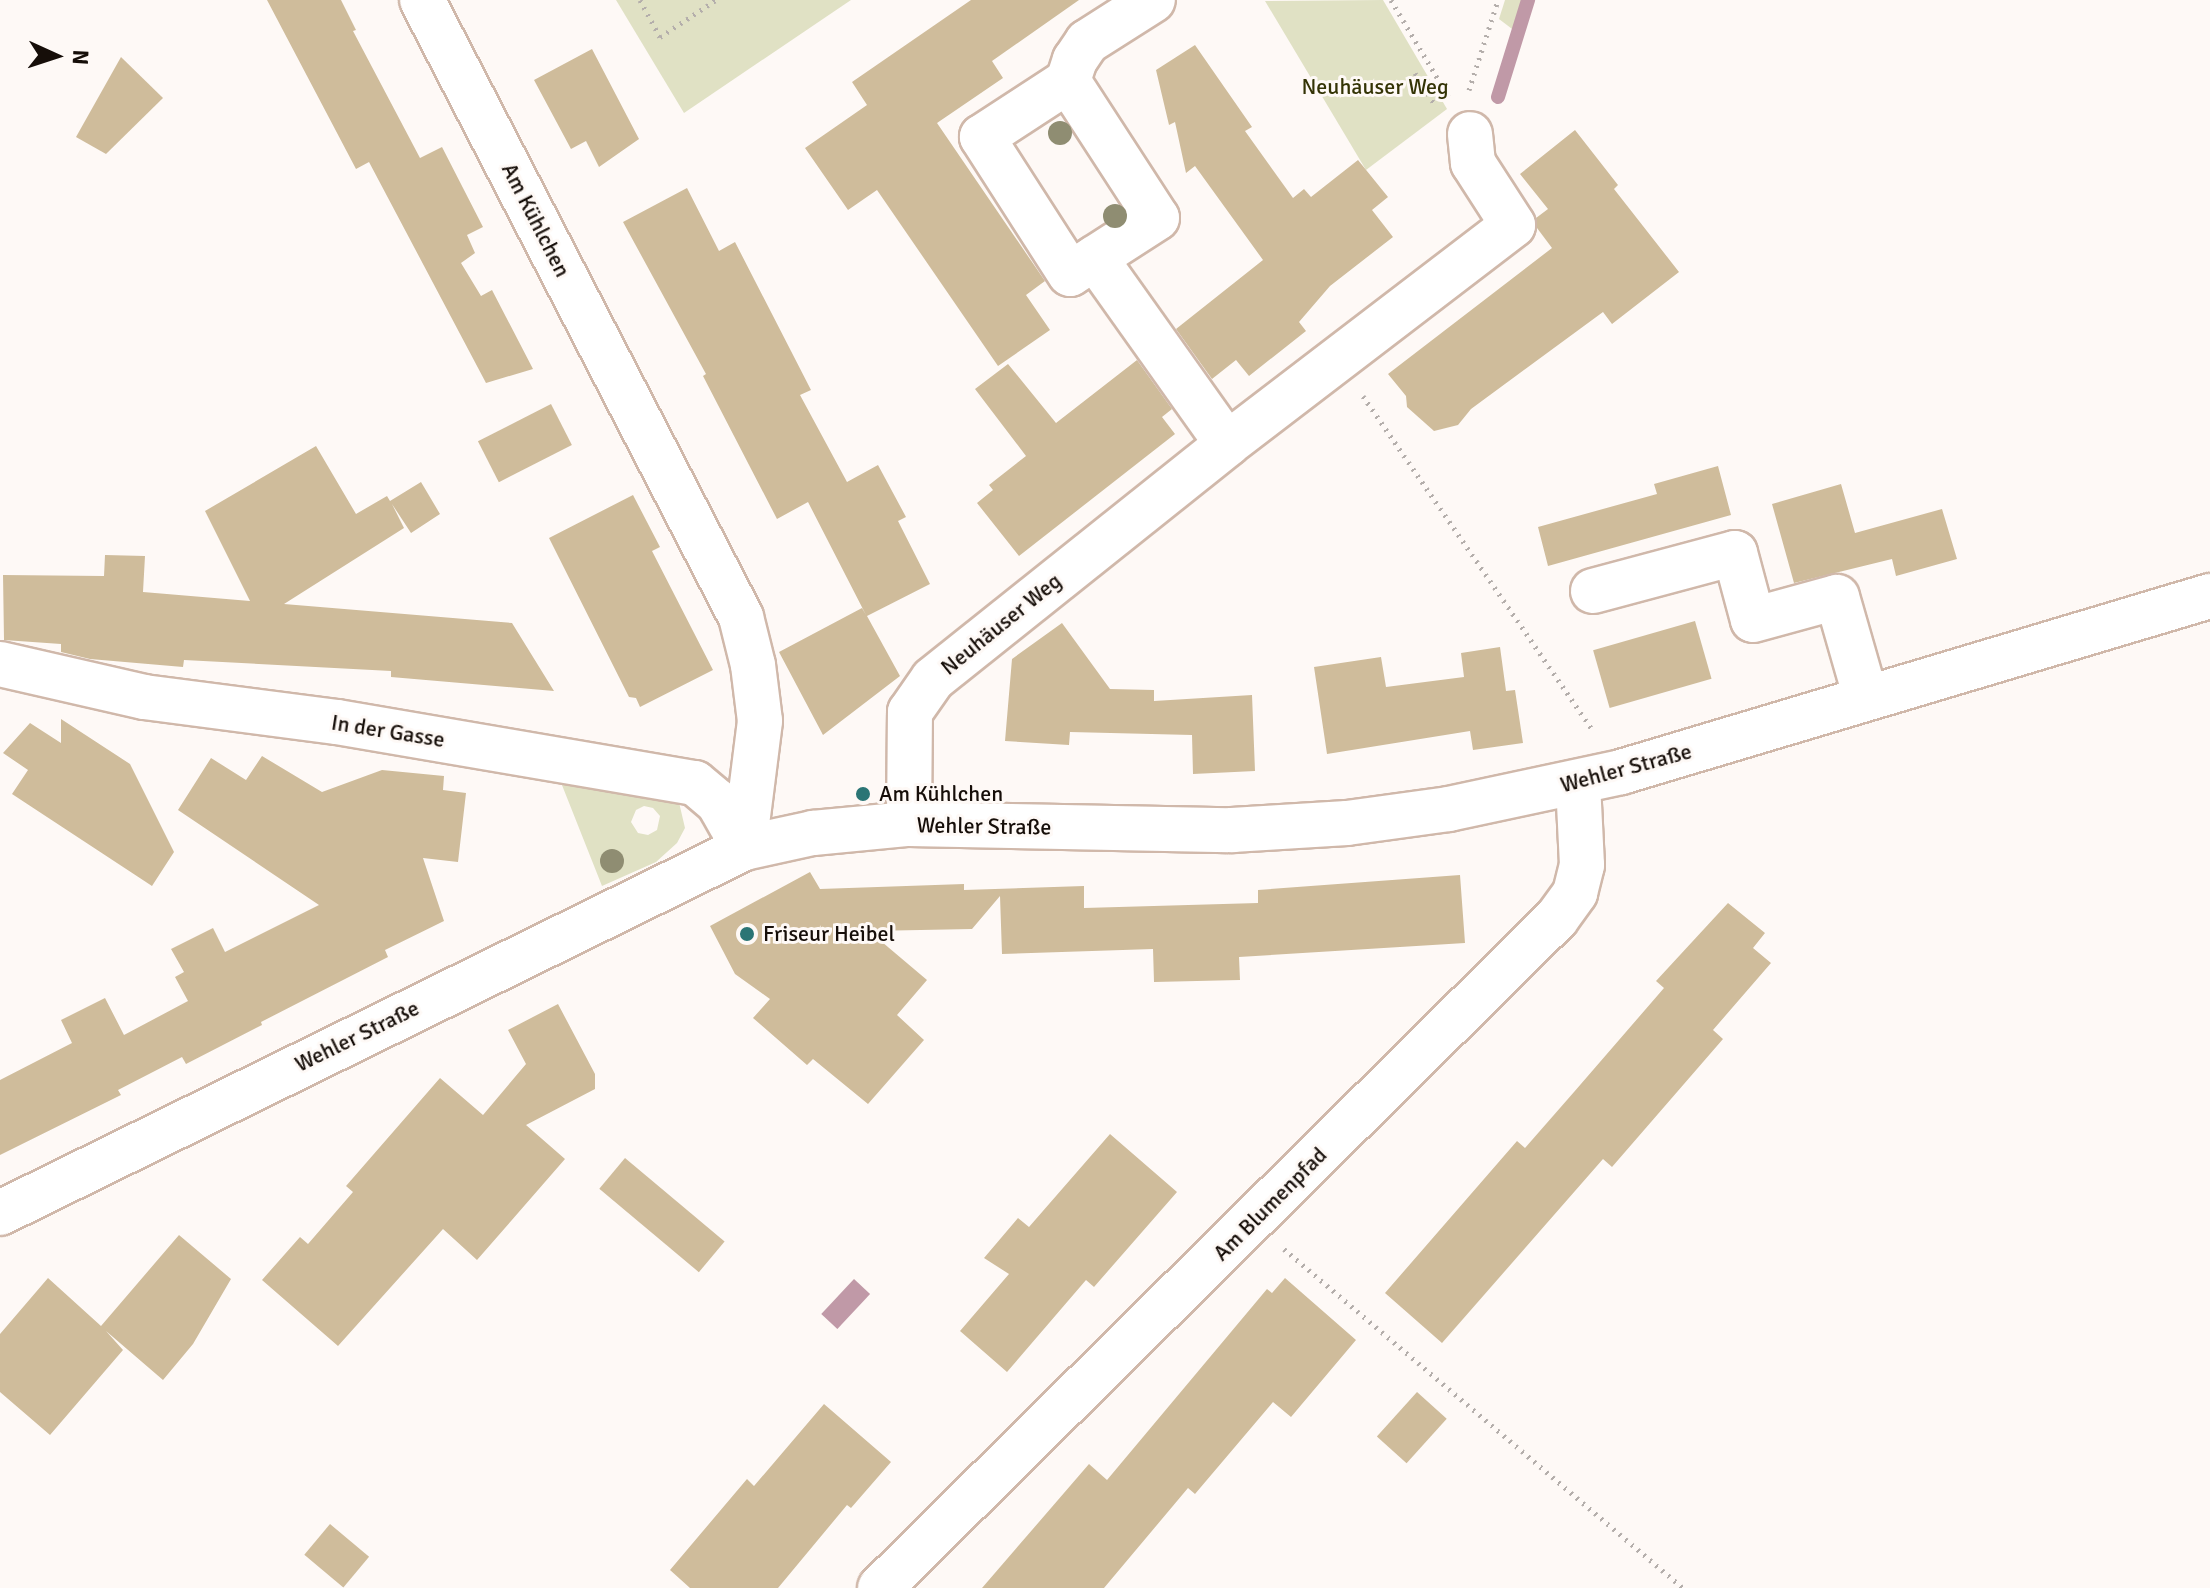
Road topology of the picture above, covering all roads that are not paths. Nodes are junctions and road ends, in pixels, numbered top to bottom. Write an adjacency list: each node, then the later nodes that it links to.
1 (422, 0): 13 (street, Am Kühlchen)
2 (1153, 0): 3 (street)
3 (1068, 81): 5 (street); 5 (street)
4 (1466, 126): 6 (street, Neuhäuser Weg)
5 (1095, 258): 6 (street)
6 (1227, 444): 12 (street, Neuhäuser Weg)
7 (1593, 591): 10 (street)
8 (2210, 596): 10 (street, Wehler Straße)
9 (0, 664): 13 (street, In der Gasse)
10 (1866, 698): 11 (street, Wehler Straße)
11 (1578, 783): 12 (street, Wehler Straße); 15 (street, Am Blumenpfad)
12 (909, 824): 13 (street, Wehler Straße)
13 (744, 848): 14 (street, Wehler Straße)
14 (0, 1213)
15 (880, 1588)

